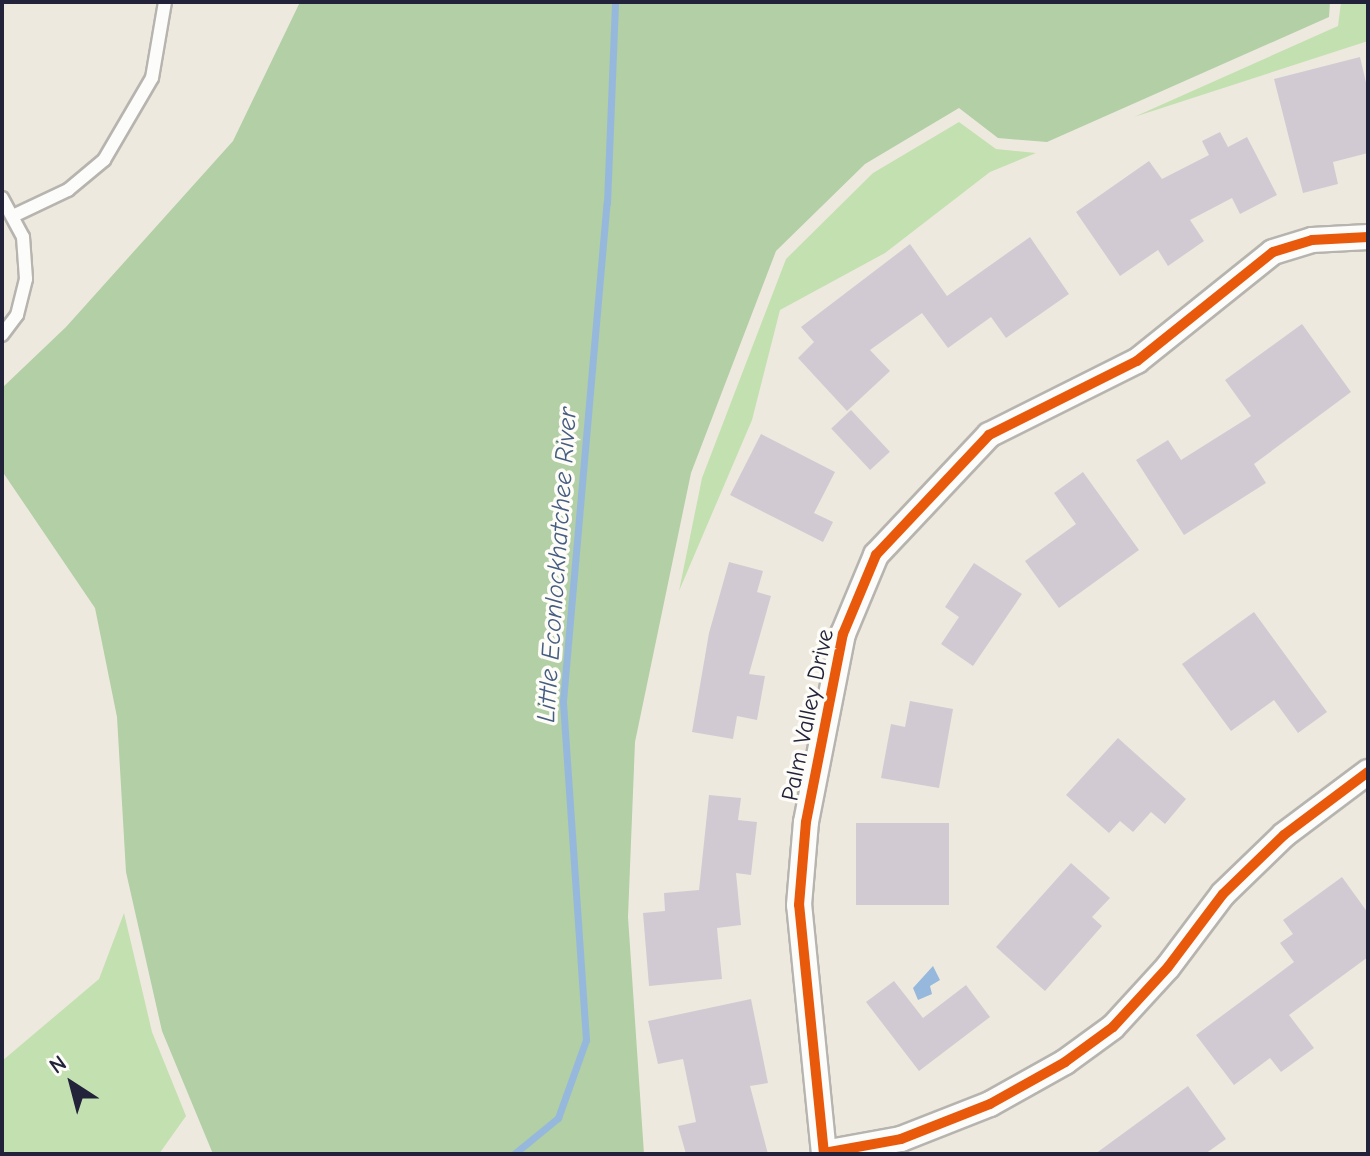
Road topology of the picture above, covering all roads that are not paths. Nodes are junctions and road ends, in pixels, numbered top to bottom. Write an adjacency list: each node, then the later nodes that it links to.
1 (165, 2): 3 (lane)
2 (2, 198): 3 (lane)
3 (13, 216): 5 (lane)
4 (1368, 237): 7 (street, Palm Valley Drive)
5 (2, 335)
6 (1368, 772): 7 (street)
7 (824, 1153)

